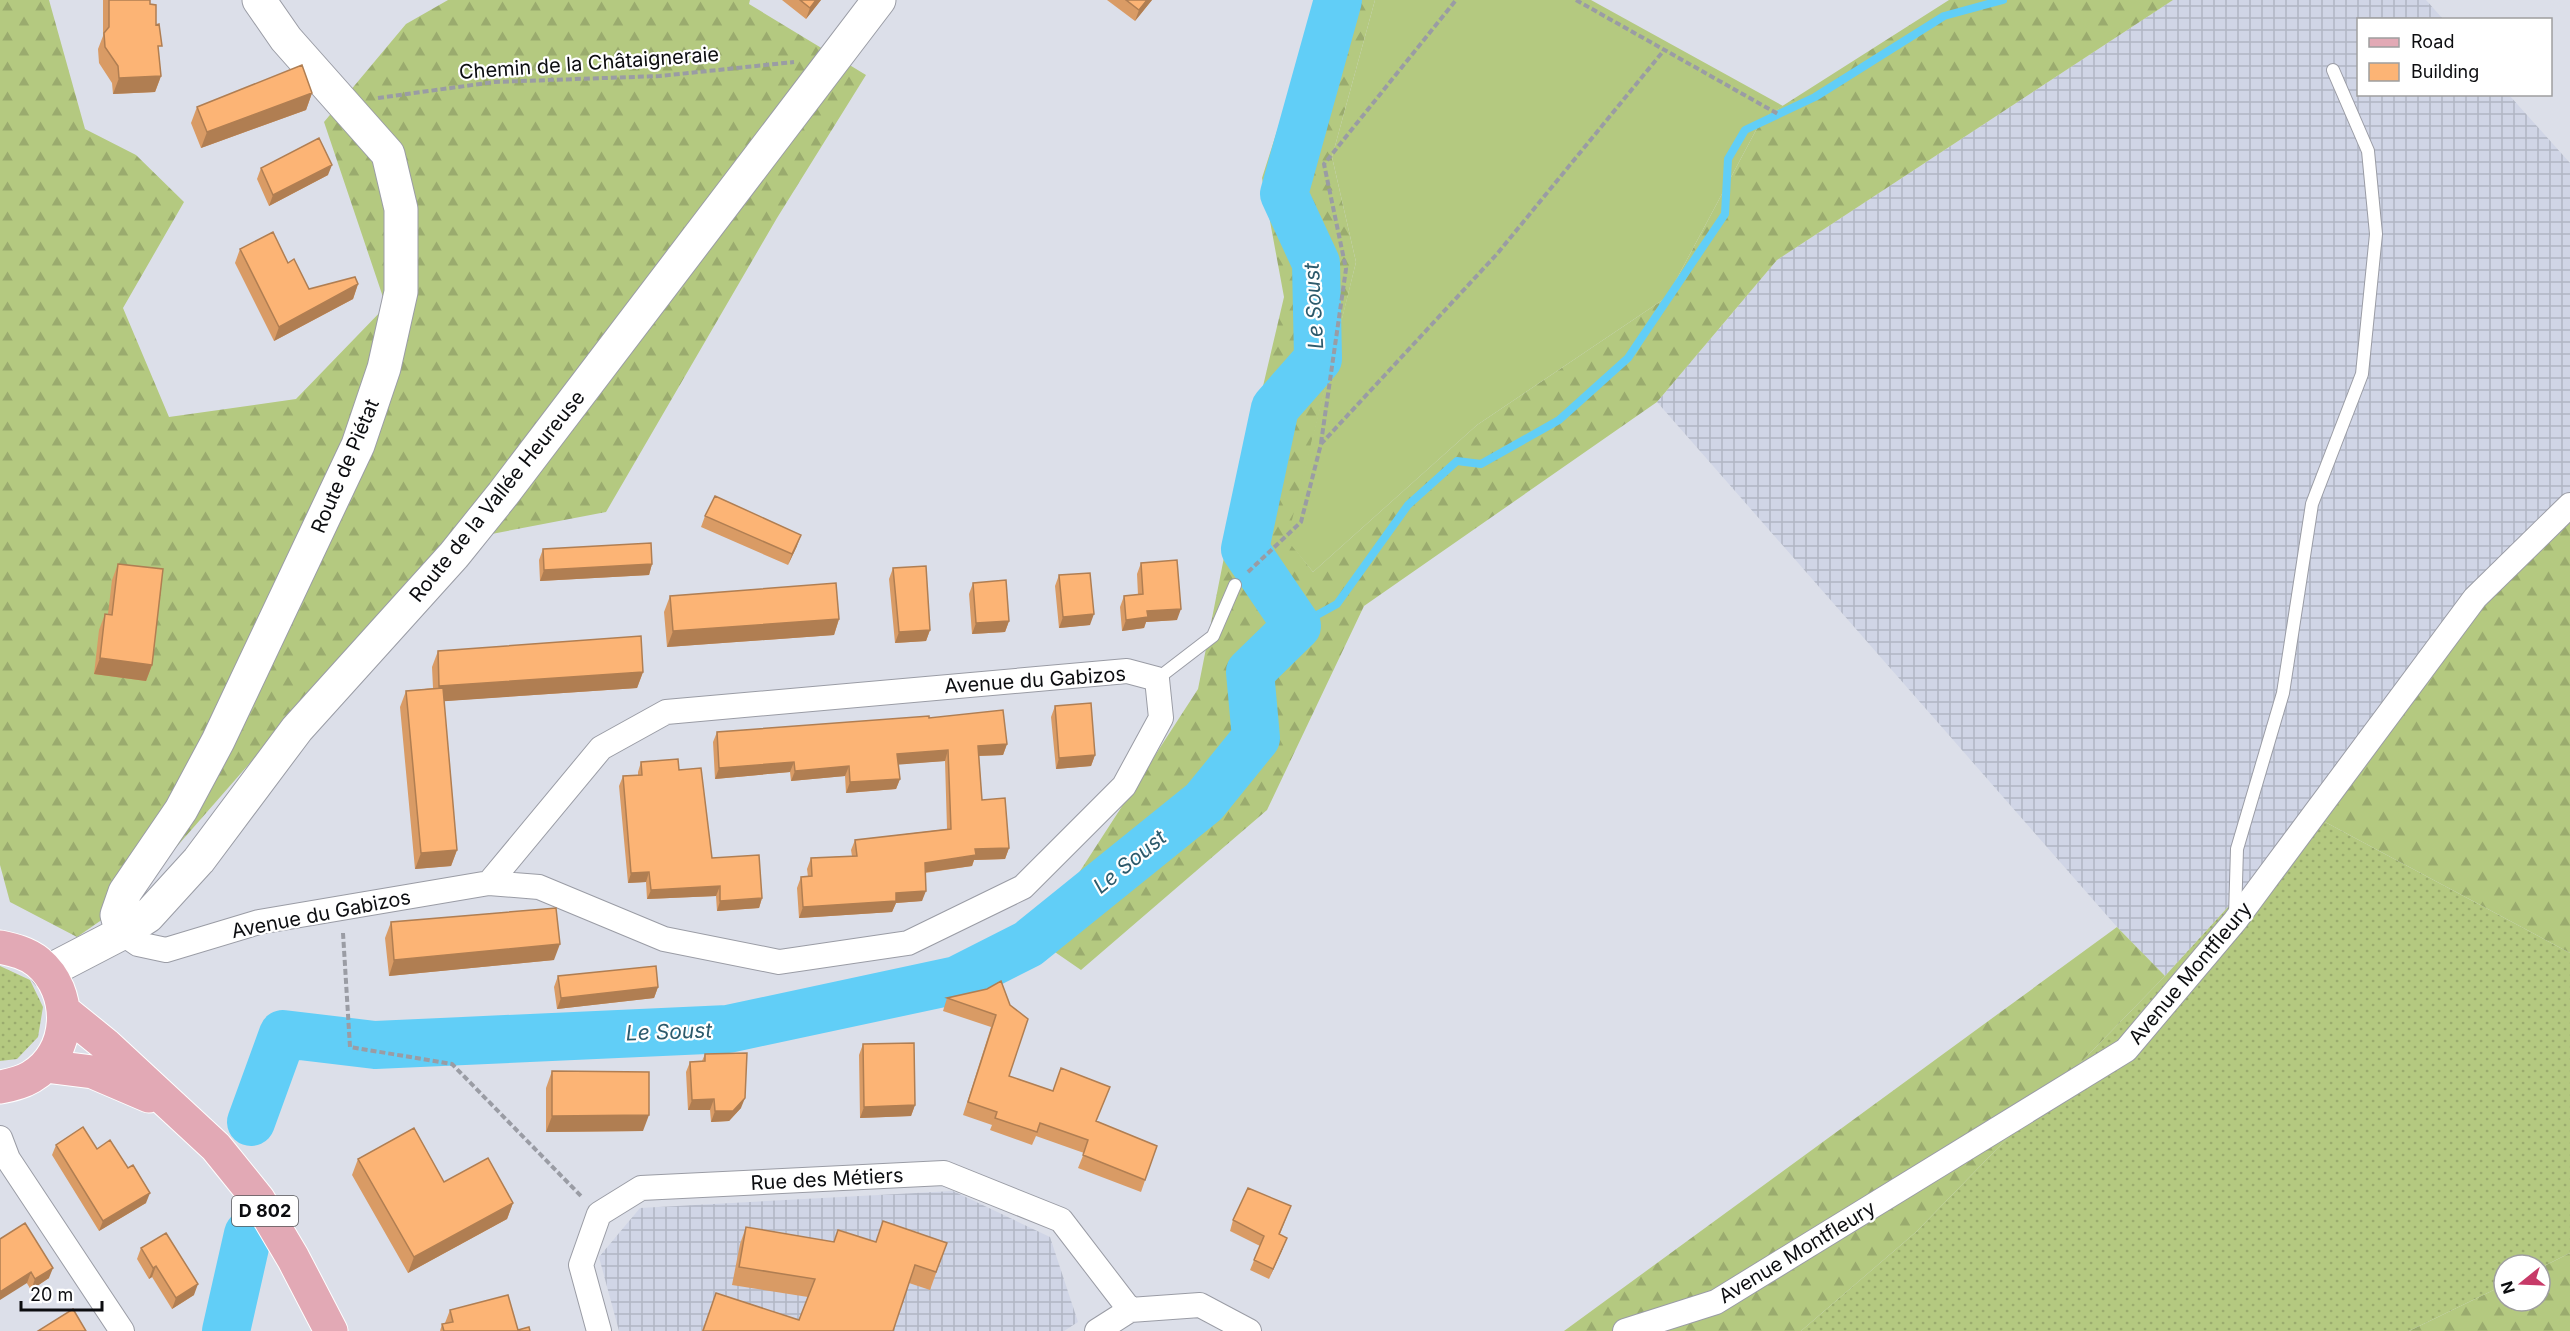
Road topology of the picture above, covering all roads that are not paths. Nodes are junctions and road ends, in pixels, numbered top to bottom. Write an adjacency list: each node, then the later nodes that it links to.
1 (259, 0): 9 (street, Route de Piétat)
2 (879, 0): 9 (street, Route de la Vallée Heureuse)
3 (2333, 70): 8 (lane)
4 (2570, 505): 8 (street, Avenue Montfleury)
5 (1235, 585): 6 (lane)
6 (1158, 678): 7 (street, Avenue du Gabizos); 7 (street, Avenue du Gabizos)
7 (489, 883): 9 (street, Avenue du Gabizos)
8 (2235, 921): 23 (street, Avenue Montfleury)
9 (122, 933): 11 (street, Route de la Vallée Heureuse)
10 (0, 947): 11 (main road)
11 (47, 972): 12 (main road)
12 (64, 1011): 13 (main road); 15 (main road, D 802)
13 (45, 1066): 14 (main road); 15 (main road, D 802)
14 (0, 1087)
15 (176, 1109): 19 (main road, D 802)
16 (0, 1138): 18 (street)
17 (1130, 1310): 20 (street, Rue des Métiers); 21 (street); 22 (street)
18 (122, 1331)
19 (331, 1331)
20 (598, 1331)
21 (1097, 1331)
22 (1249, 1331)
23 (1625, 1331)

